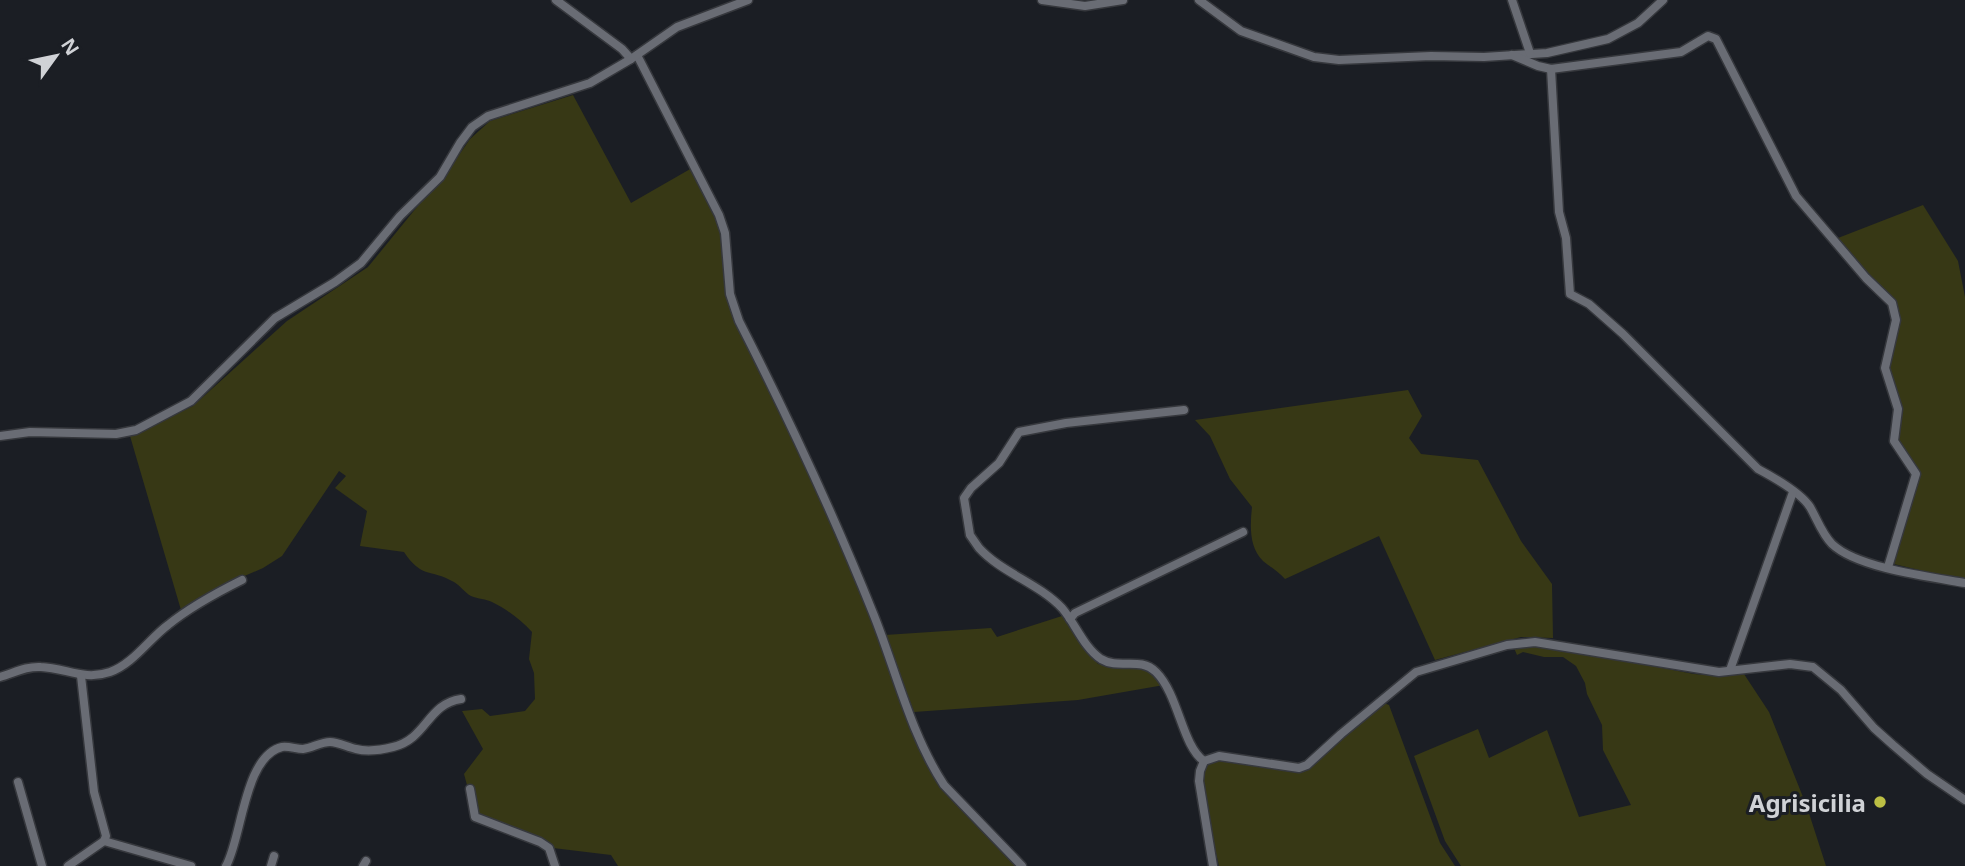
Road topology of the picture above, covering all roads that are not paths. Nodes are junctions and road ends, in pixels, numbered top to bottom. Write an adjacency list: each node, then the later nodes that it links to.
1 (556, 0): 10 (street)
2 (748, 0): 10 (street)
3 (1042, 0): 4 (street)
4 (1123, 0)
5 (1199, 0): 9 (street)
6 (1512, 0): 8 (street)
7 (1663, 0): 8 (street)
8 (1530, 53): 9 (street)
9 (1512, 55): 11 (street)
10 (634, 57): 13 (street); 36 (street)
11 (1551, 69): 14 (street); 16 (street)
12 (1184, 410): 19 (street)
13 (0, 436)
14 (1793, 492): 16 (street); 20 (street)
15 (1243, 532): 19 (street)
16 (1888, 567): 18 (street)
17 (242, 580): 21 (street)
18 (1965, 583)
19 (1070, 620): 24 (street)
20 (1730, 670): 24 (street); 27 (street)
21 (81, 676): 22 (street); 28 (street)
22 (0, 677)
23 (461, 699): 33 (street)
24 (1204, 761): 37 (street)
25 (18, 782): 30 (street)
26 (470, 789): 35 (street)
27 (1965, 800)
28 (104, 841): 31 (street); 32 (street)
29 (274, 856): 34 (street)
30 (42, 866)
31 (68, 866)
32 (191, 866)
33 (226, 866)
34 (271, 866)
35 (555, 866)
36 (1022, 866)
37 (1213, 866)

